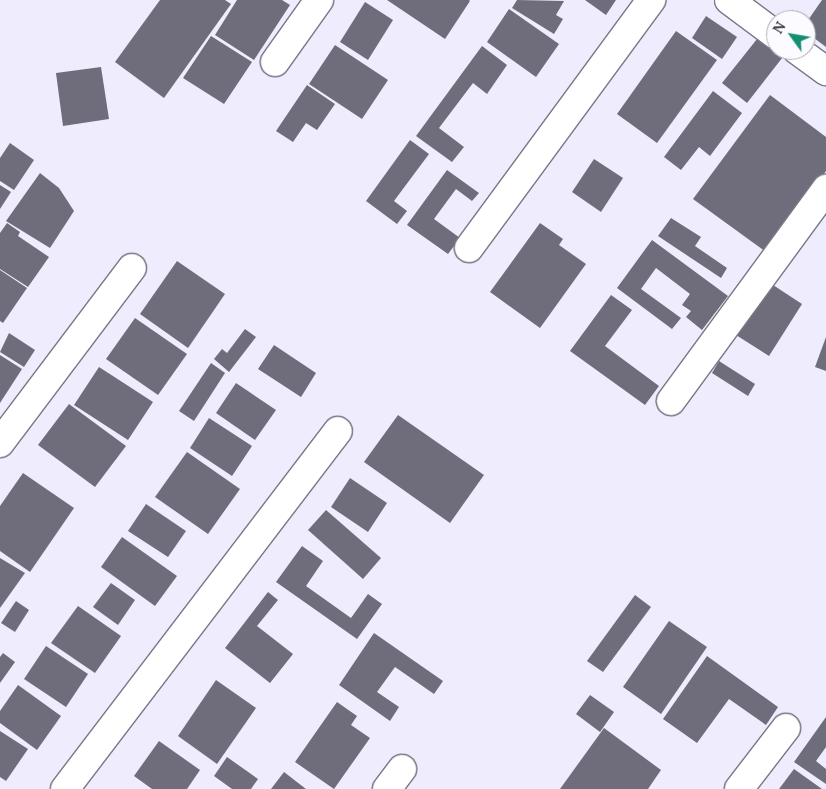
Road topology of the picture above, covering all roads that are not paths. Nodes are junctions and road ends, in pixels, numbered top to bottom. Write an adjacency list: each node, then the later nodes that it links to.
1 (319, 0): 6 (street)
2 (651, 0): 9 (street)
3 (729, 0): 4 (street)
4 (766, 27)
5 (811, 60): 7 (street)
6 (275, 62)
7 (826, 71)
8 (826, 189): 11 (street)
9 (469, 248)
10 (132, 268): 13 (street)
11 (671, 401)
12 (338, 431): 15 (street)
13 (0, 443)
14 (786, 728): 16 (street)
15 (64, 789)
16 (739, 789)

